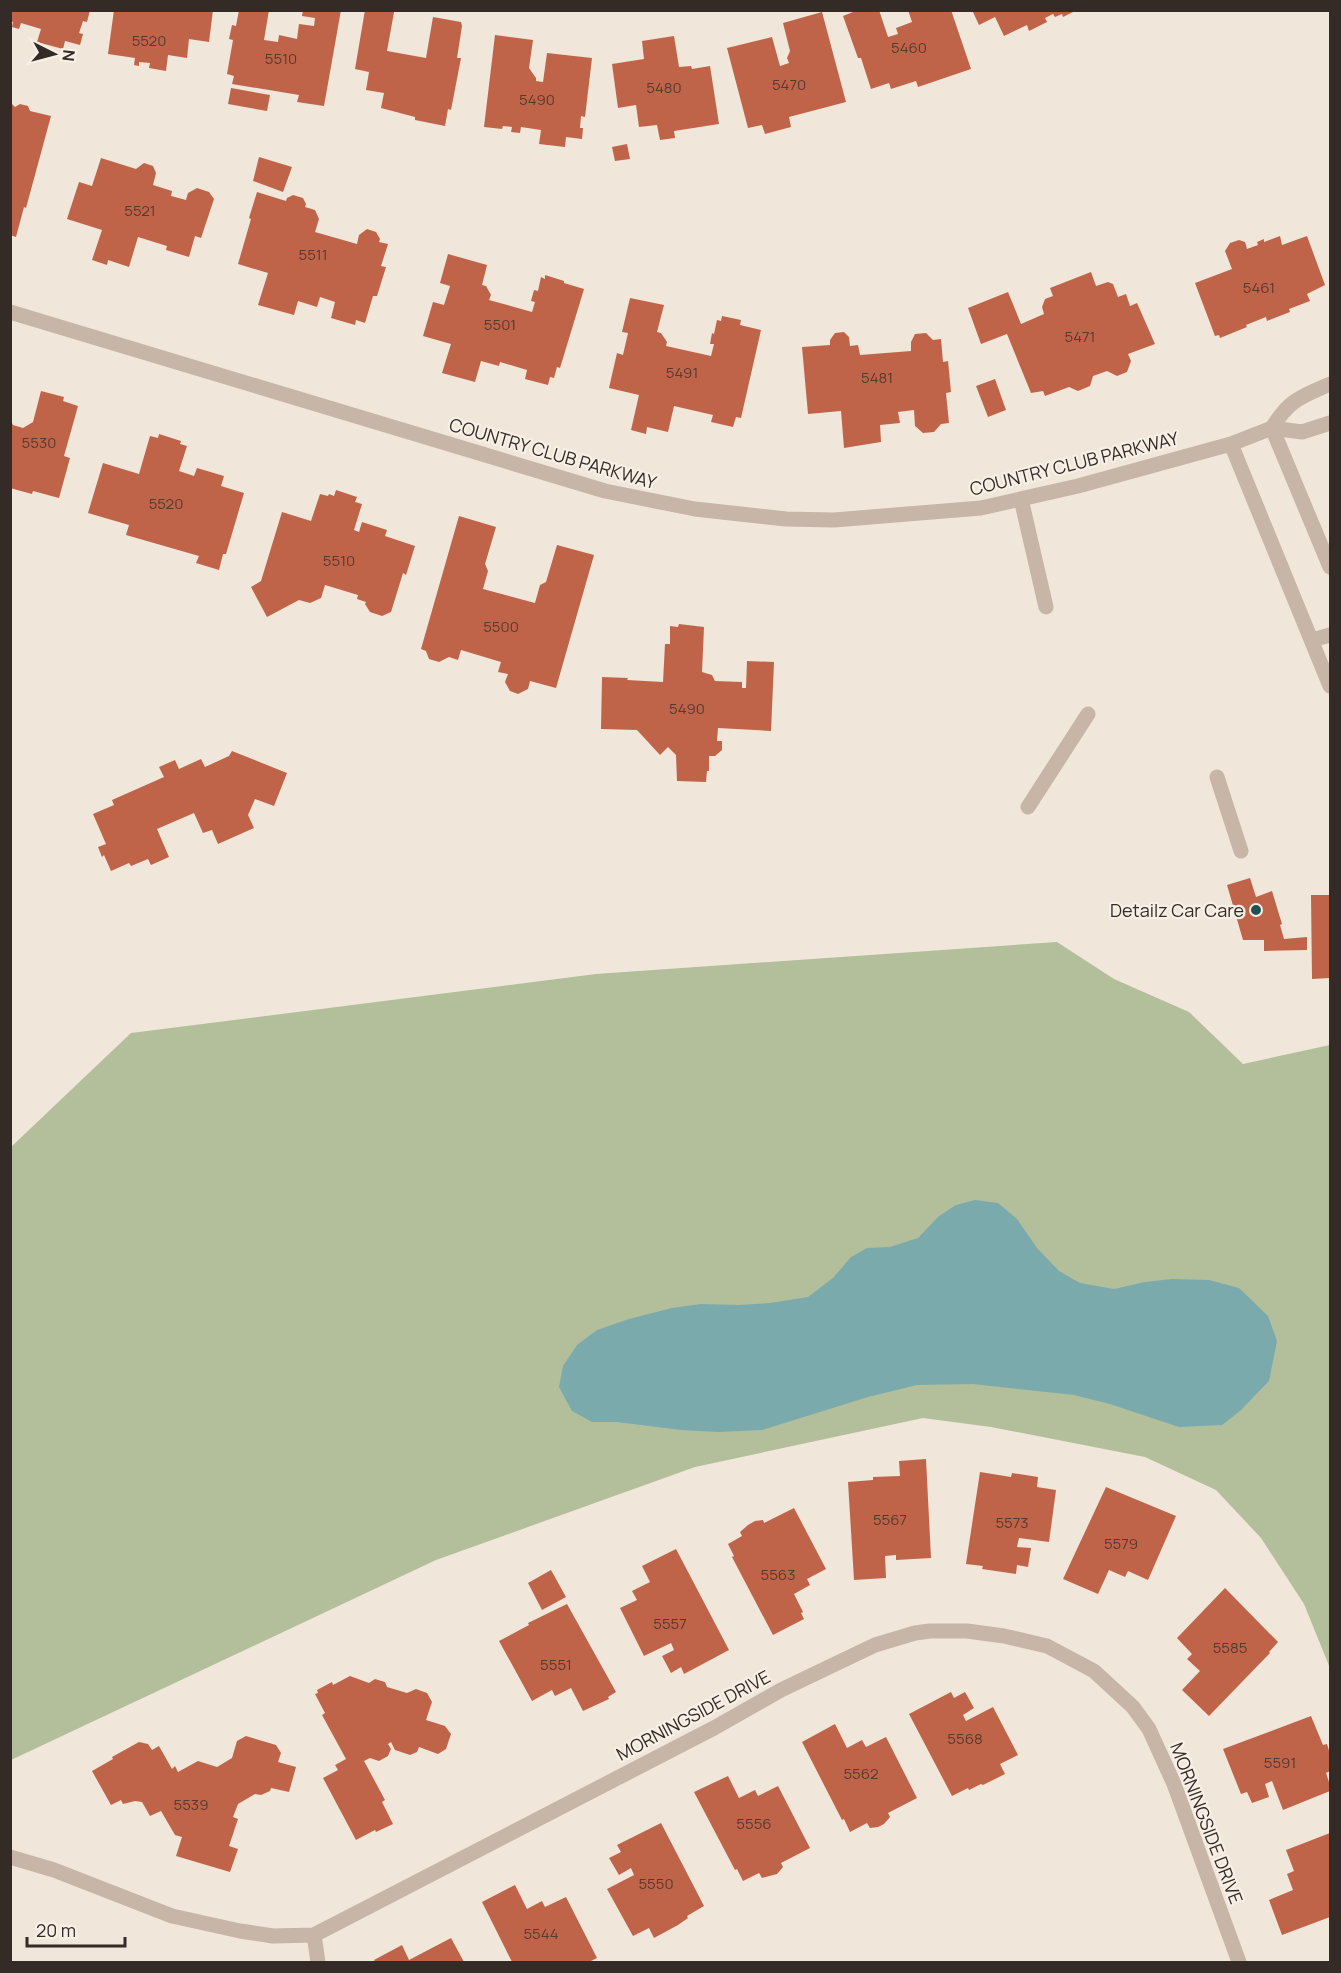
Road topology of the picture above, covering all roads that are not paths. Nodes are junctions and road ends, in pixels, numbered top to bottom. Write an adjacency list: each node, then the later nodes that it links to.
1 (10, 312): 6 (street, COUNTRY CLUB PARKWAY)
2 (1330, 384): 4 (street)
3 (1330, 423): 4 (street, COUNTRY CLUB PARKWAY)
4 (1272, 428): 5 (street, COUNTRY CLUB PARKWAY); 7 (street)
5 (1231, 444): 6 (street, COUNTRY CLUB PARKWAY); 10 (street)
6 (1021, 499): 8 (street)
7 (1330, 567)
8 (1046, 607)
9 (1330, 635): 10 (street)
10 (1312, 640): 11 (street)
11 (1330, 687)
12 (1088, 714): 14 (street)
13 (1217, 777): 15 (street)
14 (1028, 807)
15 (1241, 851)
16 (10, 1857): 17 (street, MORNINGSIDE DRIVE)
17 (314, 1935): 18 (street); 19 (street, MORNINGSIDE DRIVE)
18 (318, 1962)
19 (1239, 1962)

